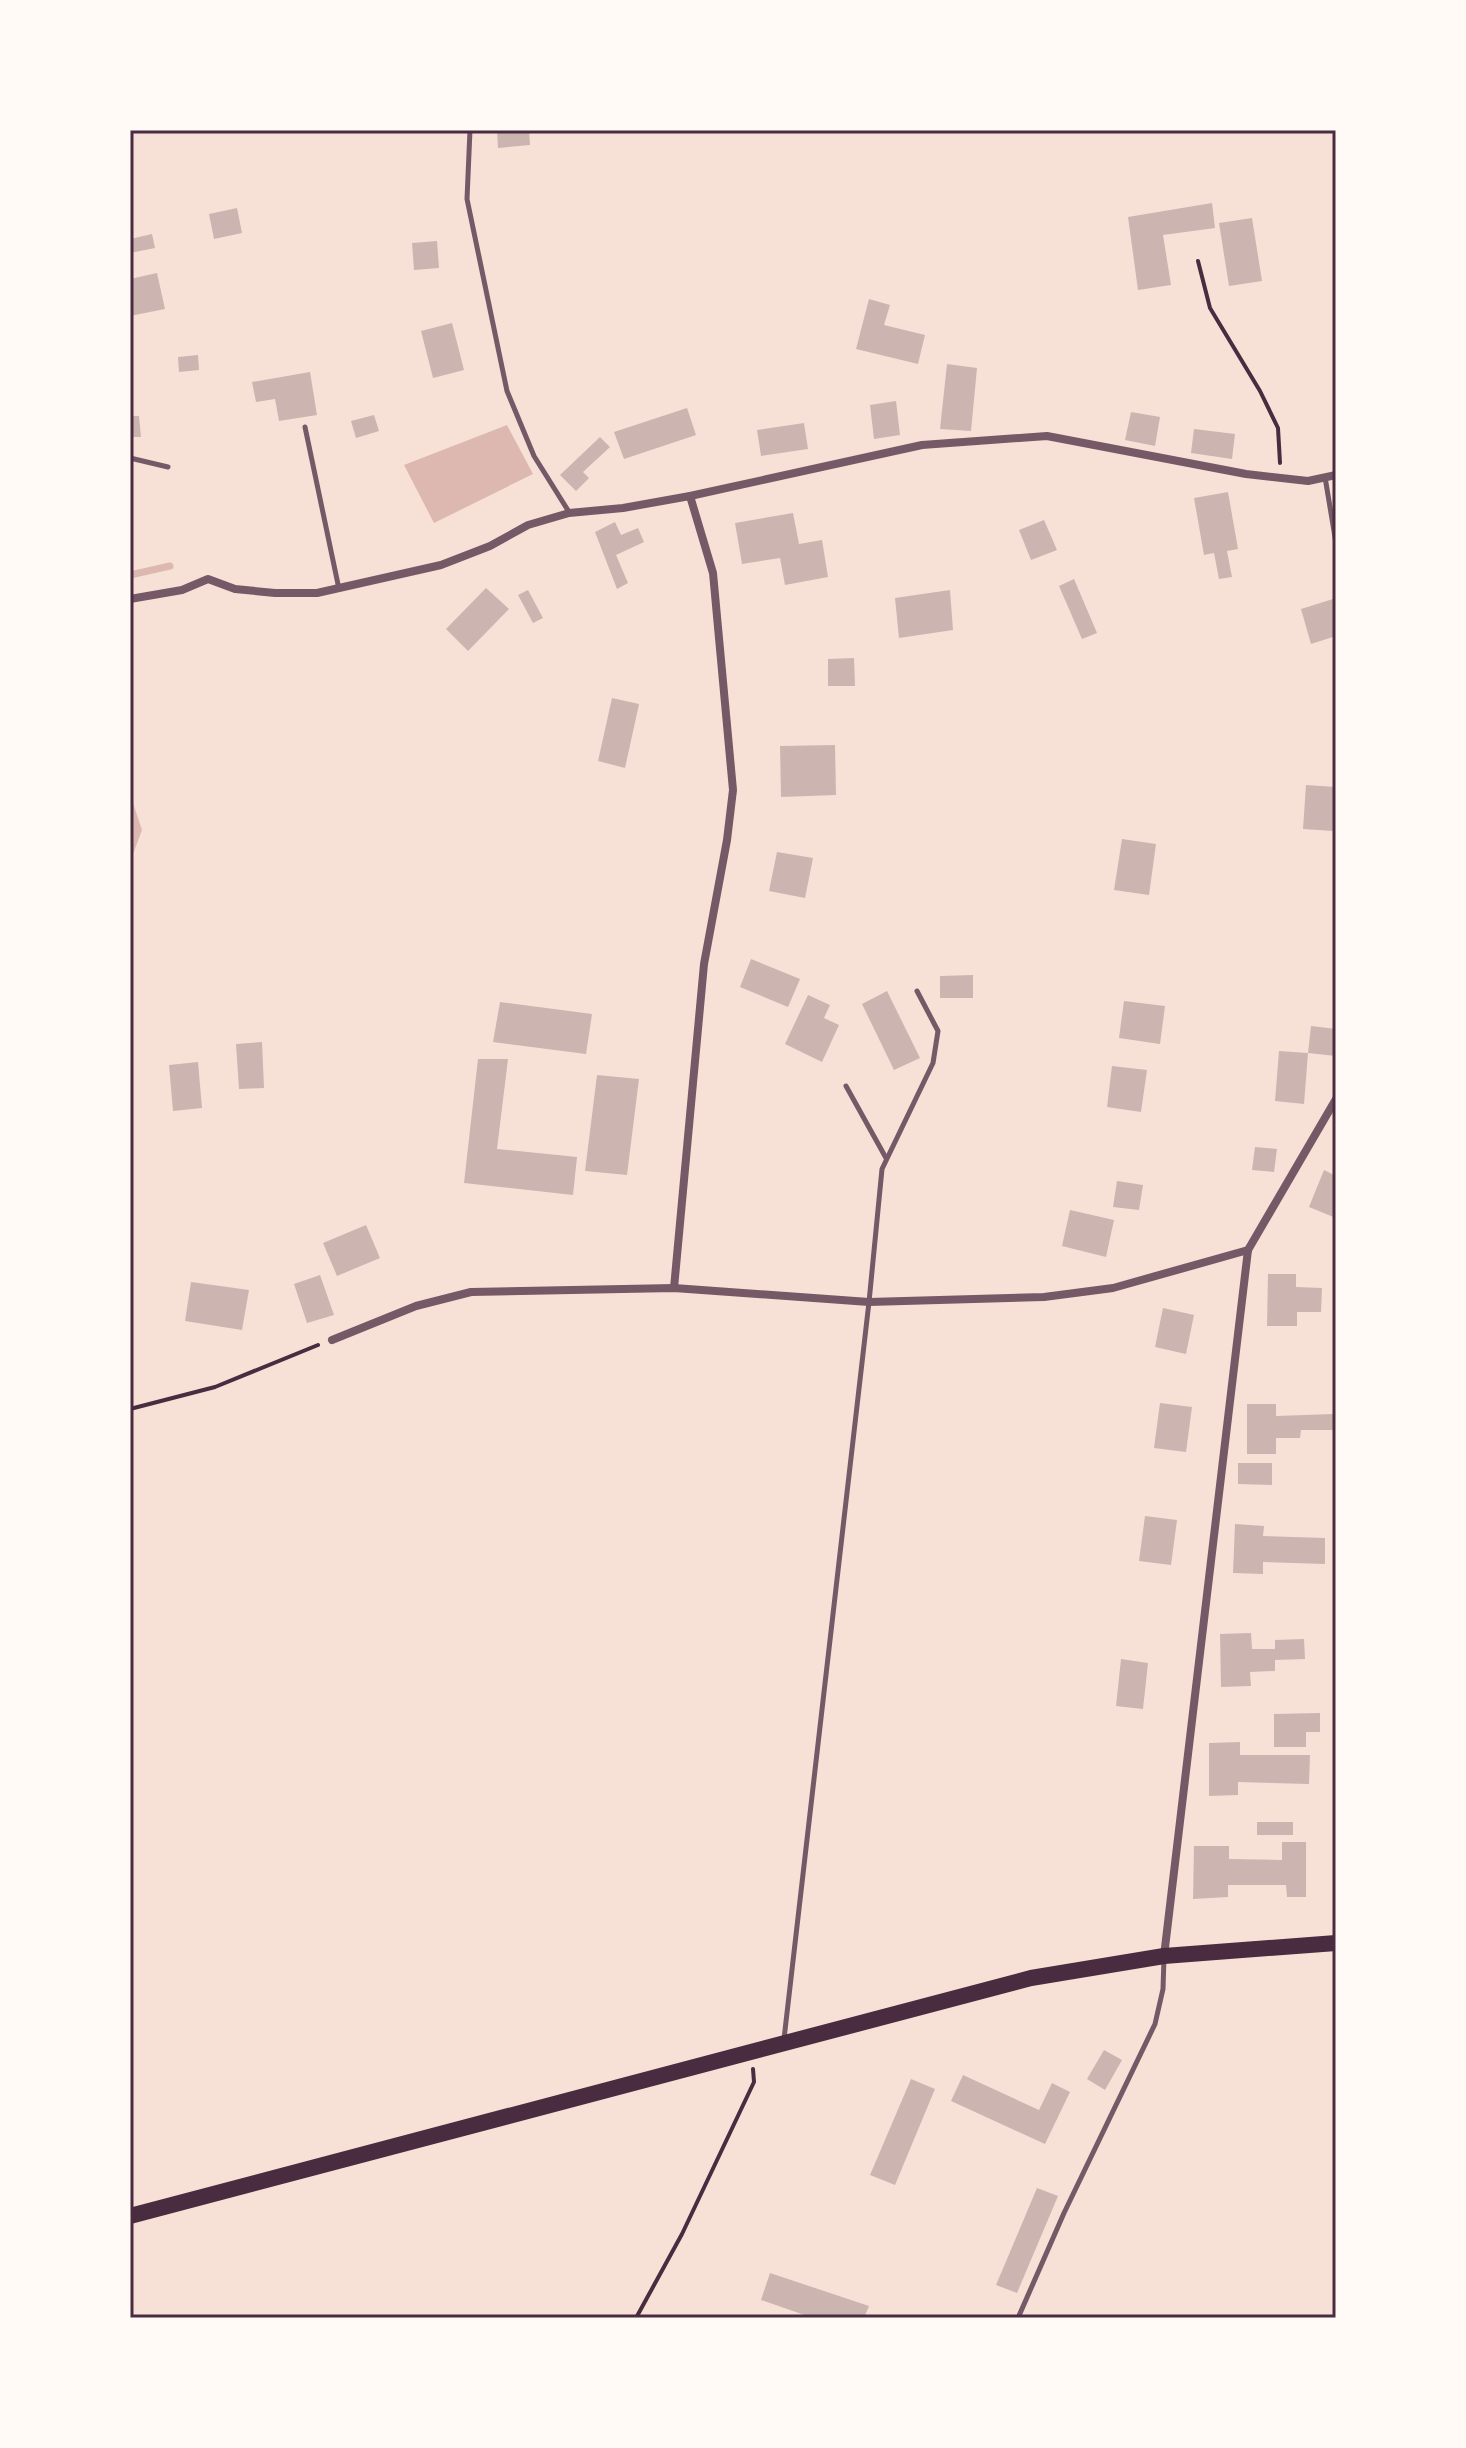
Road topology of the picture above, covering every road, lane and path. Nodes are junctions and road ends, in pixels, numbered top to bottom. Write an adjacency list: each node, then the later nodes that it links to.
1 (470, 130): 10 (lane)
2 (1198, 261): 8 (path)
3 (305, 427): 12 (lane)
4 (130, 458): 5 (lane)
5 (168, 467)
6 (1336, 475): 7 (street)
7 (1325, 477): 8 (street); 11 (lane)
8 (1281, 478): 9 (street)
9 (690, 496): 10 (street); 19 (street)
10 (569, 513): 12 (street)
11 (1336, 543)
12 (339, 589): 13 (street)
13 (130, 599)
14 (917, 991): 17 (lane)
15 (846, 1086): 17 (lane)
16 (1336, 1099): 18 (street)
17 (887, 1159): 20 (lane)
18 (1248, 1250): 20 (street); 24 (street)
19 (674, 1288): 20 (street); 21 (street)
20 (869, 1302): 25 (lane)
21 (332, 1340): 22 (path)
22 (130, 1409)
23 (1336, 1943): 24 (main road)
24 (1164, 1956): 25 (main road); 29 (lane)
25 (784, 2042): 26 (main road)
26 (752, 2051): 27 (main road); 28 (path)
27 (130, 2216)
28 (636, 2318)
29 (1018, 2318)

